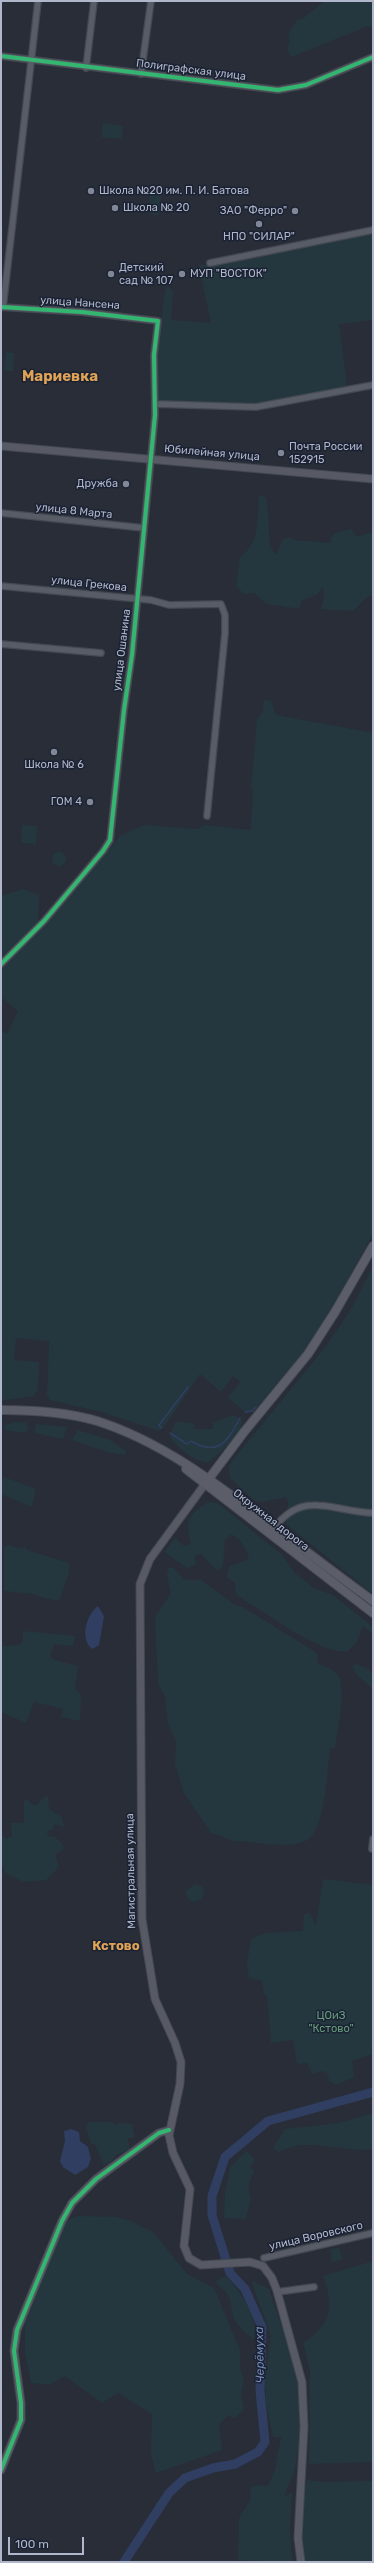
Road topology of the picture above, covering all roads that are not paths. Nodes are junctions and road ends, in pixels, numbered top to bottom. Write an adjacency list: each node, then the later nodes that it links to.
1 (38, 1): 6 (street)
2 (94, 1): 7 (street)
3 (151, 1): 8 (street)
4 (1, 56): 6 (street, Полиграфская улица)
5 (373, 57): 8 (street, Полиграфская улица)
6 (31, 60): 7 (street, Полиграфская улица); 11 (street)
7 (86, 68): 8 (street, Полиграфская улица)
8 (141, 74)
9 (373, 230): 10 (street)
10 (210, 263)
11 (2, 307): 12 (street, улица Нансена)
12 (158, 321): 14 (street, улица Ошанина)
13 (373, 385): 14 (street)
14 (156, 404): 16 (street, улица Ошанина)
15 (1, 446): 16 (main road, Юбилейная улица)
16 (150, 459): 17 (main road, Юбилейная улица); 19 (street, улица Ошанина)
17 (373, 479)
18 (1, 513): 19 (street, улица 8 Марта)
19 (144, 528): 21 (street, улица Ошанина)
20 (1, 586): 21 (street, улица Грекова)
21 (138, 599): 24 (street, улица Грекова); 25 (street, улица Ошанина)
22 (1, 644): 23 (street)
23 (101, 653)
24 (207, 816)
25 (1, 964)
26 (373, 1246): 28 (main road)
27 (1, 1410): 28 (main road, Окружная дорога)
28 (208, 1481): 30 (main road, Окружная дорога); 32 (main road, Окружная дорога); 35 (main road, Магистральная улица)
29 (373, 1513): 30 (street)
30 (275, 1527): 31 (main road, Окружная дорога)
31 (373, 1602)
32 (373, 1613)
33 (373, 1840): 34 (street)
34 (372, 1849)
35 (169, 2130): 39 (main road); 40 (main road)
36 (373, 2233): 37 (street, улица Воровского)
37 (264, 2258)
38 (314, 2287): 39 (street)
39 (277, 2292): 41 (main road)
40 (1, 2470)
41 (301, 2562)

